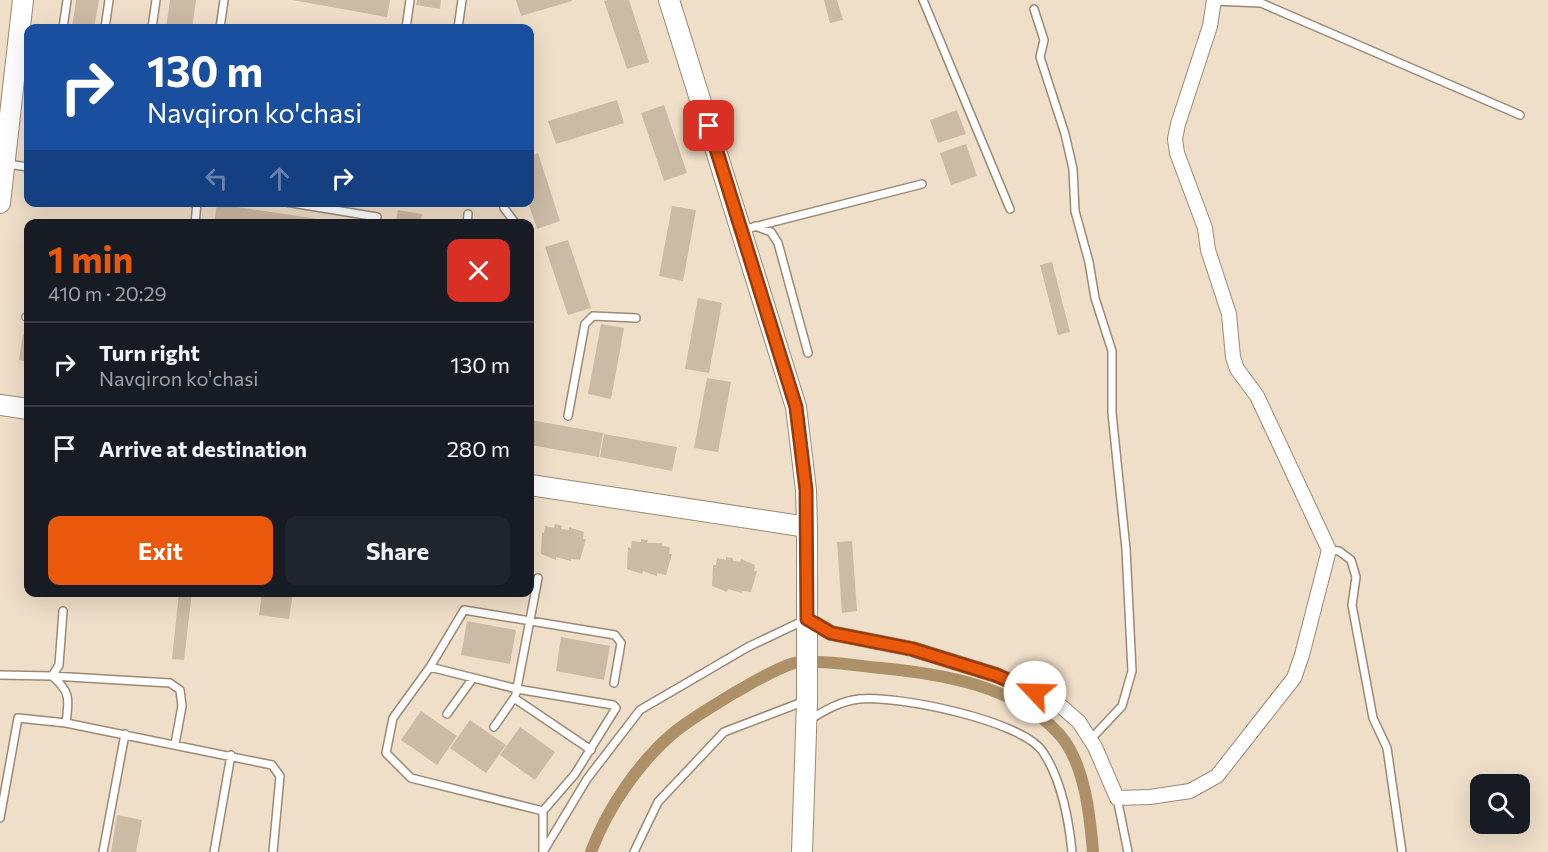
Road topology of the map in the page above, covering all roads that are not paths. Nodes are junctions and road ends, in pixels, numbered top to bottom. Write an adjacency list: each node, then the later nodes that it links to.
1 (23, 0): 19 (main road)
2 (67, 0): 12 (lane)
3 (109, 0): 13 (lane)
4 (156, 0): 14 (lane)
5 (224, 0): 15 (lane)
6 (410, 0): 16 (lane)
7 (462, 0): 17 (lane)
8 (669, 0): 31 (main road)
9 (923, 0): 26 (lane)
10 (1214, 1): 18 (lane); 39 (street)
11 (1034, 9): 57 (lane)
12 (64, 24)
13 (106, 24)
14 (153, 24)
15 (221, 24)
16 (407, 24)
17 (459, 24)
18 (1520, 115)
19 (4, 164): 20 (lane); 22 (main road)
20 (24, 166)
21 (922, 184): 31 (lane)
22 (0, 197): 23 (main road)
23 (0, 203)
24 (316, 207): 28 (lane)
25 (504, 208): 30 (lane)
26 (1010, 209)
27 (468, 214): 29 (lane)
28 (377, 217)
29 (468, 219)
30 (512, 219)
31 (749, 228): 33 (lane); 38 (main road)
32 (636, 318): 36 (lane)
33 (808, 353)
34 (0, 405): 35 (main road)
35 (24, 408)
36 (568, 416)
37 (534, 486): 38 (main road)
38 (807, 527): 42 (main road)
39 (1329, 550): 61 (street); 72 (lane)
40 (538, 578): 43 (lane)
41 (63, 611): 46 (lane)
42 (807, 619): 51 (main road); 57 (street); 67 (lane)
43 (530, 621): 44 (lane); 48 (lane); 49 (lane)
44 (430, 667): 47 (lane); 62 (lane)
45 (0, 675): 46 (lane)
46 (52, 676): 54 (lane); 58 (lane)
47 (473, 678): 49 (lane); 52 (lane)
48 (614, 683)
49 (517, 689): 50 (lane); 59 (lane)
50 (514, 698): 55 (lane); 59 (lane)
51 (807, 701): 53 (main road); 68 (lane)
52 (447, 714)
53 (806, 721): 69 (main road); 70 (lane)
54 (66, 723): 56 (lane); 63 (lane)
55 (494, 728)
56 (124, 734): 58 (lane); 64 (lane)
57 (1090, 740): 61 (street)
58 (175, 744): 60 (lane)
59 (591, 750): 62 (lane)
60 (231, 755): 65 (lane); 66 (lane)
61 (1117, 798): 71 (lane)
62 (543, 812): 67 (lane)
63 (0, 818)
64 (103, 852)
65 (214, 852)
66 (273, 852)
67 (543, 852)
68 (634, 852)
69 (802, 852)
70 (1072, 852)
71 (1128, 852)
72 (1402, 852)

